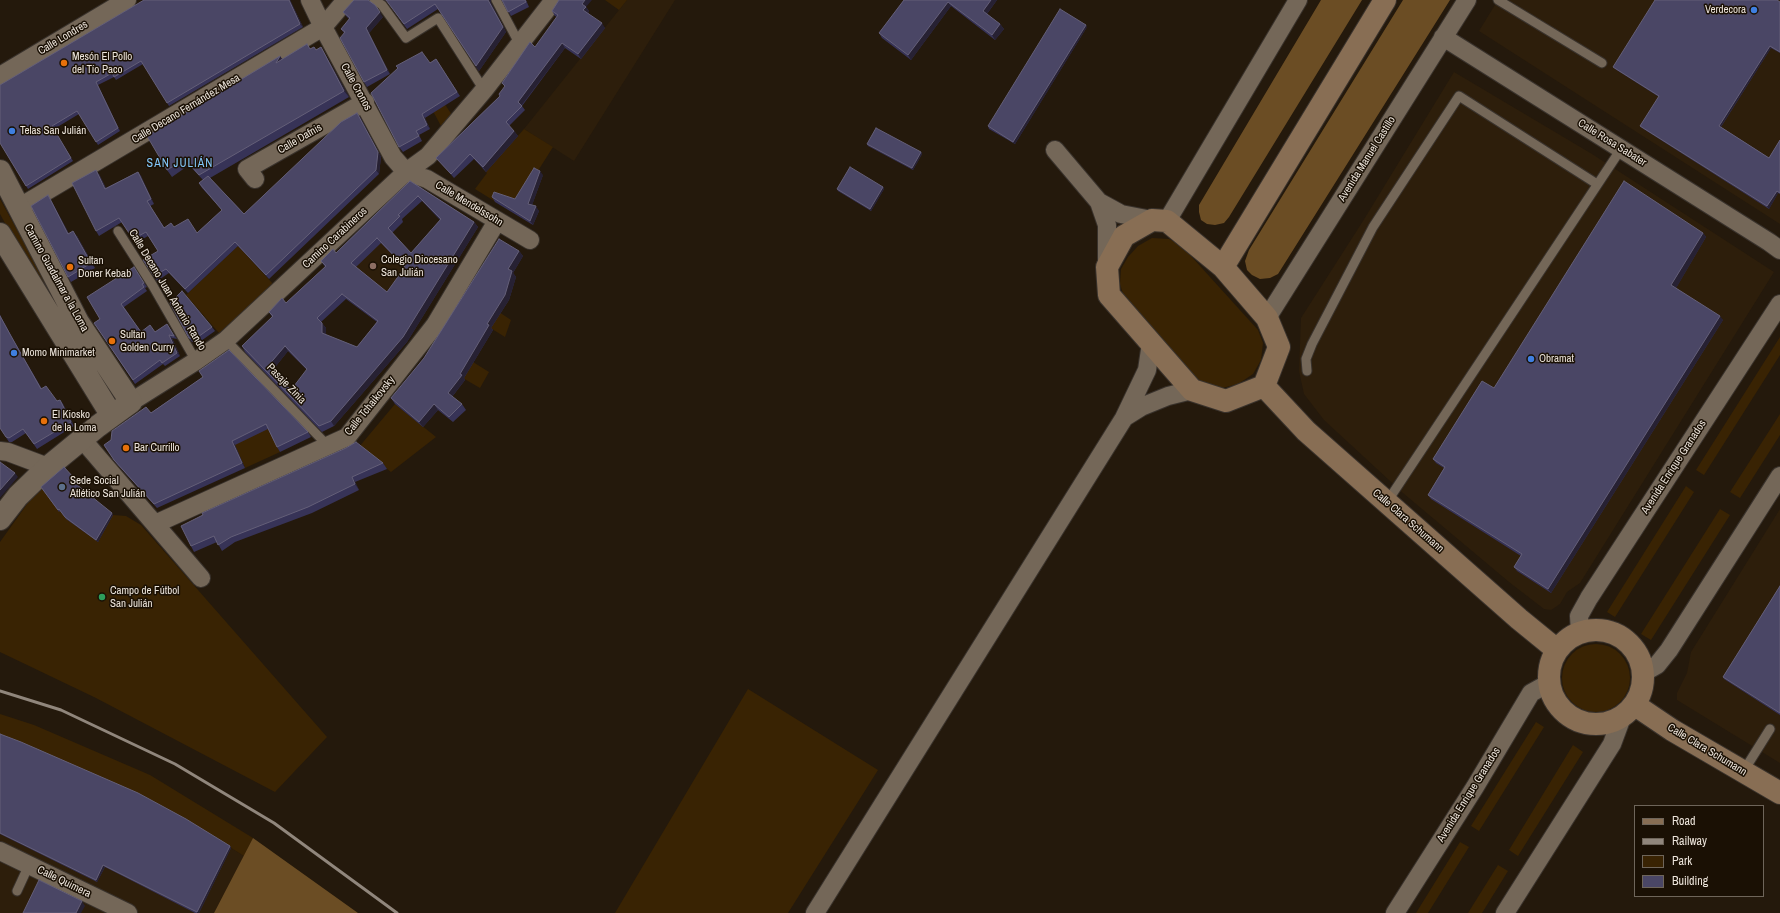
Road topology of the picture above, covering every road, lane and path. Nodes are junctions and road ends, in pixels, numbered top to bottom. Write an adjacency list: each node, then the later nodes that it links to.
1 (127, 0): 15 (street, Calle Londres)
2 (310, 0): 11 (street, Calle Cronos)
3 (346, 0): 11 (street, Calle Decano Fernández Mesa)
4 (374, 0): 16 (lane)
5 (496, 0): 13 (lane)
6 (1298, 0): 27 (street)
7 (1385, 0): 32 (main road)
8 (1467, 0): 12 (street, Avenida Manuel Castillo)
9 (1498, 0): 14 (lane)
10 (545, 4): 13 (street, Camino Carabineros)
11 (323, 27): 17 (street, Calle Cronos); 25 (street, Calle Decano Fernández Mesa)
12 (1443, 37): 18 (street, Calle Rosa Sabater); 35 (street, Avenida Manuel Castillo)
13 (520, 45): 16 (street, Camino Carabineros)
14 (1602, 63)
15 (0, 76)
16 (484, 90): 21 (street, Camino Carabineros)
17 (365, 102): 21 (street, Calle Cronos); 22 (street, Calle Dafnis)
18 (1620, 149): 23 (lane); 31 (street, Calle Rosa Sabater)
19 (1055, 150): 24 (street)
20 (0, 171): 25 (street, Camino Guadalmar a la Loma)
21 (406, 172): 26 (street, Calle Mendelssohn); 36 (street, Camino Carabineros)
22 (256, 179)
23 (1597, 184): 39 (lane); 50 (lane)
24 (1099, 202): 27 (street); 33 (street)
25 (18, 208): 42 (street, Camino Guadalmar a la Loma)
26 (497, 221): 30 (street, Calle Mendelssohn); 46 (street, Calle Tchaikovsky)
27 (1160, 221): 32 (main road); 33 (main road)
28 (118, 231): 38 (lane, Calle Decano Juan Antonio Rando)
29 (0, 234): 43 (street, Camino Guadalmar a la Loma)
30 (530, 240)
31 (1780, 250)
32 (1223, 266): 35 (main road)
33 (1107, 267): 37 (main road)
34 (1780, 304): 54 (street, Avenida Enrique Granados)
35 (1267, 318): 40 (main road)
36 (226, 340): 38 (street, Camino Carabineros); 46 (lane, Pasaje Zinia)
37 (1151, 343): 41 (main road); 44 (street)
38 (196, 361): 42 (street, Camino Carabineros)
39 (1307, 371)
40 (1264, 386): 41 (main road); 50 (main road, Calle Clara Schumann)
41 (1192, 390): 44 (street)
42 (131, 402): 43 (street, Camino Carabineros)
43 (112, 416): 45 (street, Camino Carabineros)
44 (1124, 418): 66 (street)
45 (82, 440): 48 (street, Camino Carabineros); 52 (street)
46 (328, 446): 52 (street, Calle Tchaikovsky)
47 (3, 448): 48 (street)
48 (48, 467): 51 (street, Camino Carabineros)
49 (1780, 476): 56 (street)
50 (1387, 502): 55 (main road, Calle Clara Schumann)
51 (0, 519)
52 (155, 524): 53 (street)
53 (201, 578)
54 (1580, 632): 55 (main road); 56 (main road)
55 (1557, 650): 57 (main road)
56 (1643, 673): 58 (main road)
57 (1549, 683): 58 (main road); 67 (street, Avenida Enrique Granados)
58 (1628, 711): 60 (main road, Calle Clara Schumann); 68 (street)
59 (1770, 729): 60 (lane)
60 (1743, 772): 61 (main road, Calle Clara Schumann)
61 (1780, 793)
62 (0, 851): 63 (street, Calle Quimera)
63 (29, 865): 64 (lane); 65 (street, Calle Quimera)
64 (17, 891)
65 (128, 913)
66 (815, 913)
67 (1395, 913)
68 (1505, 913)

